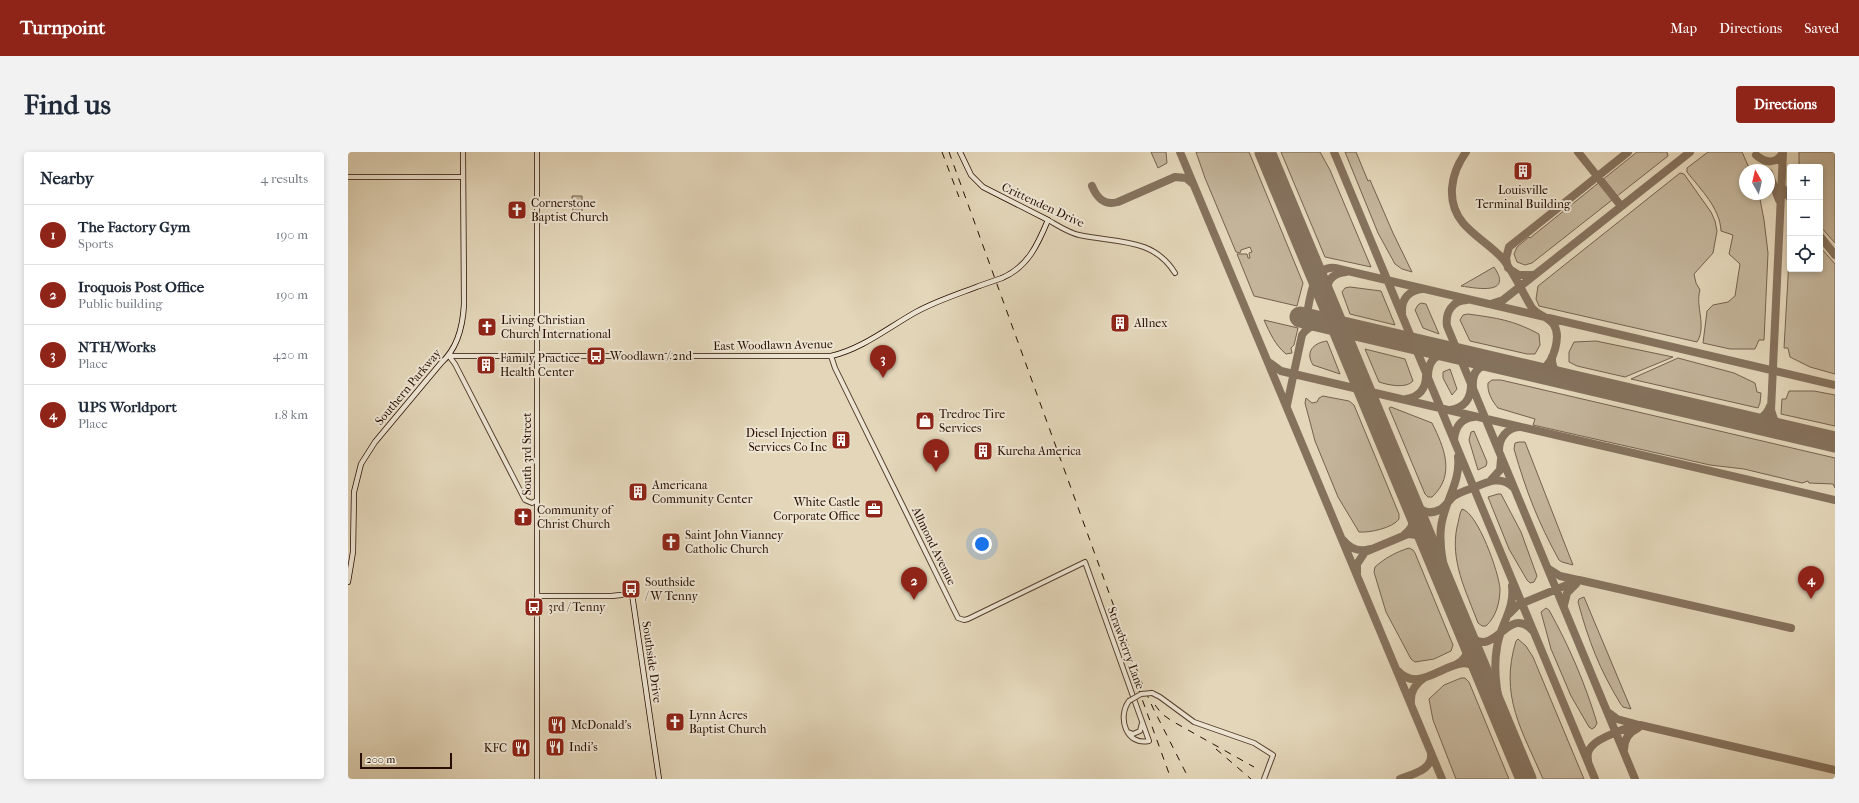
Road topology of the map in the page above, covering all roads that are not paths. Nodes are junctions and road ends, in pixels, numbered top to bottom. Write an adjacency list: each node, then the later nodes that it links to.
1 (464, 152): 5 (main road, Southern Parkway)
2 (537, 152): 9 (main road, South 3rd Street)
3 (960, 152): 6 (main road, Crittenden Drive)
4 (348, 177): 5 (street)
5 (463, 177): 8 (main road, Southern Parkway)
6 (1048, 220): 7 (street, Crittenden Drive); 10 (main road, East Woodlawn Avenue, bridge)
7 (1175, 273)
8 (449, 356): 9 (main road, East Woodlawn Avenue); 11 (street); 13 (main road, Southern Parkway)
9 (537, 356): 10 (main road, East Woodlawn Avenue); 11 (main road, South 3rd Street)
10 (831, 356): 12 (street, Allmond Avenue)
11 (537, 500): 14 (main road, South 3rd Street)
12 (1085, 562): 15 (street, Strawberry Lane)
13 (348, 582)
14 (537, 596): 17 (street, South 3rd Street); 18 (main road, Southside Drive)
15 (1142, 722): 16 (street); 16 (street, Strawberry Lane)
16 (1127, 732): 19 (street, bridge)
17 (537, 779)
18 (660, 779)
19 (1264, 779)

